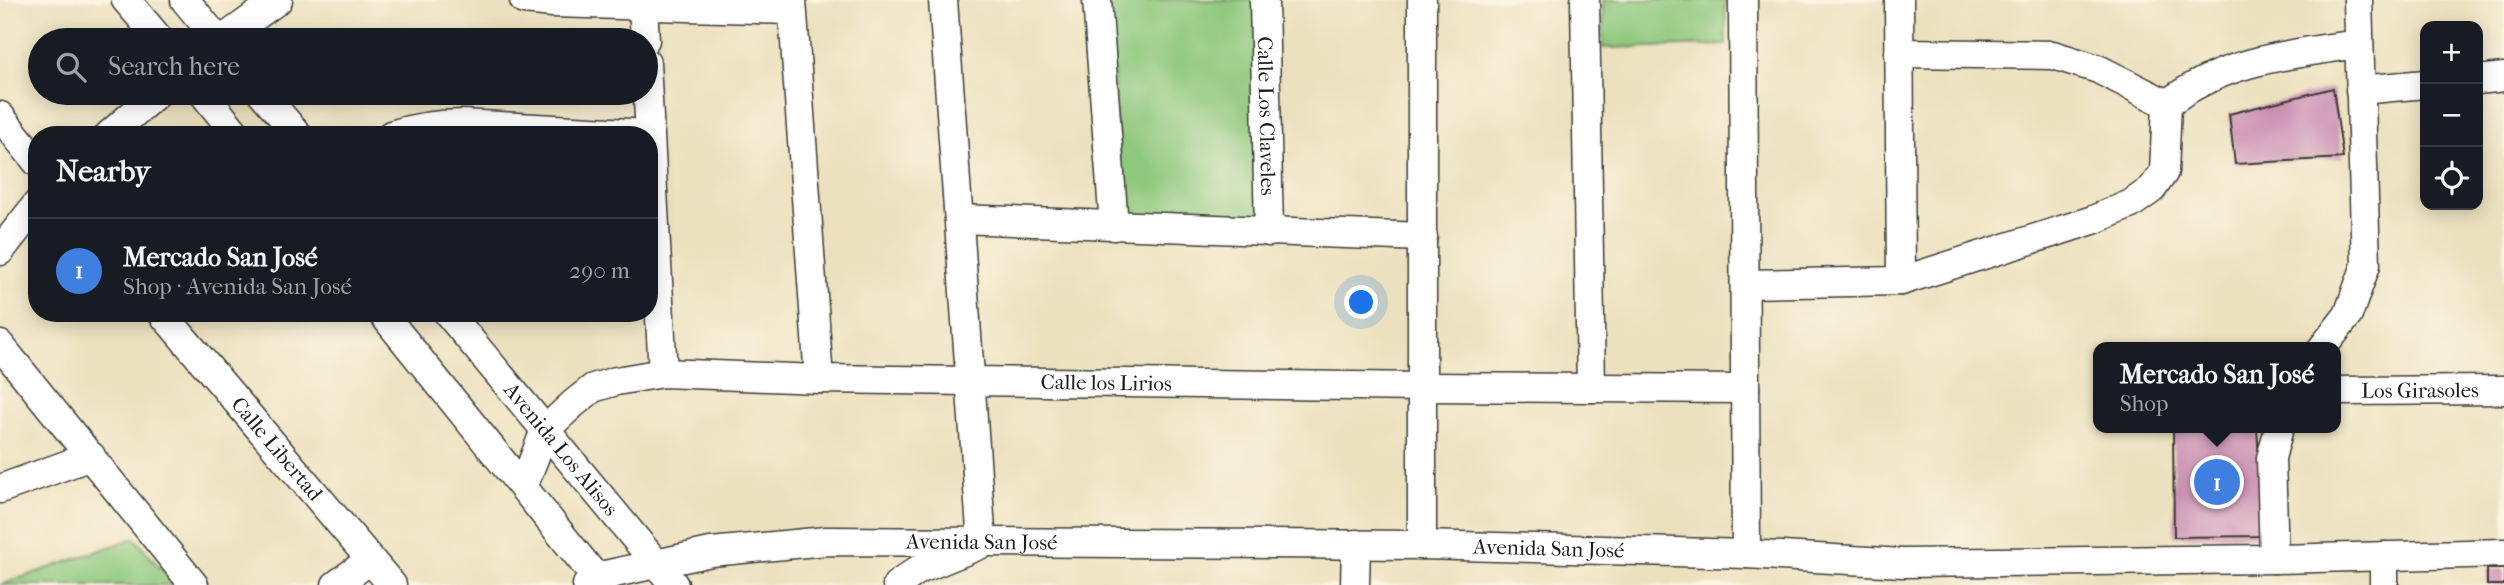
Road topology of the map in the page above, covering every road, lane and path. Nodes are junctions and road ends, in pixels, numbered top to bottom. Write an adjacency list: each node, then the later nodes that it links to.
1 (125, 0): 15 (street)
2 (185, 0): 16 (street)
3 (278, 0): 17 (street)
4 (524, 0): 14 (street)
5 (943, 0): 39 (street)
6 (1097, 0): 40 (street)
7 (1264, 0): 41 (street, Calle Los Claveles)
8 (1422, 0): 42 (street)
9 (1585, 0): 56 (street)
10 (1743, 0): 45 (street)
11 (1899, 0): 20 (street)
12 (2358, 0): 19 (street)
13 (792, 5): 14 (street); 53 (street)
14 (643, 6): 18 (street)
15 (150, 28)
16 (210, 28)
17 (237, 28)
18 (644, 28)
19 (2359, 44): 24 (street); 25 (street)
20 (1899, 53): 25 (street); 44 (street)
21 (2504, 77): 22 (street)
22 (2483, 79)
23 (2420, 84): 24 (street)
24 (2360, 90): 50 (street)
25 (2167, 104): 44 (street)
26 (143, 105): 31 (street)
27 (213, 105): 32 (street)
28 (272, 105): 33 (street)
29 (648, 105): 36 (street)
30 (0, 116): 37 (street)
31 (119, 126)
32 (230, 126)
33 (290, 126)
34 (426, 126): 35 (street)
35 (500, 126)
36 (649, 126)
37 (28, 151)
38 (28, 215): 43 (street)
39 (959, 219): 40 (street); 54 (street)
40 (1114, 226): 41 (street)
41 (1269, 232): 42 (street)
42 (1423, 237): 55 (street)
43 (0, 251)
44 (1901, 281): 45 (street)
45 (1745, 284): 57 (street)
46 (658, 288): 52 (street)
47 (170, 322): 72 (street, Calle Libertad)
48 (389, 322): 63 (street)
49 (455, 322): 60 (street, Avenida Los Alisos)
50 (2327, 342)
51 (0, 345): 62 (street)
52 (663, 373): 53 (street, Calle los Lirios); 60 (street, Calle los Lirios)
53 (819, 379): 54 (street, Calle los Lirios)
54 (970, 381): 55 (street, Calle los Lirios); 65 (street)
55 (1423, 387): 56 (street, Calle los Lirios); 67 (street)
56 (1591, 388): 57 (street, Calle los Lirios)
57 (1745, 389): 69 (street)
58 (2341, 390): 59 (street, Los Girasoles)
59 (2504, 390)
60 (545, 430): 63 (street, Calle los Lirios); 74 (street, Avenida Los Alisos)
61 (2278, 433): 71 (street)
62 (91, 456): 64 (street); 76 (street)
63 (523, 487): 75 (street)
64 (0, 489)
65 (982, 544): 66 (street, Avenida San José); 74 (street, Avenida San José); 79 (street)
66 (1356, 544): 67 (street, Avenida San José); 80 (street)
67 (1422, 545): 69 (street, Avenida San José)
68 (2504, 553): 70 (street, Avenida San José)
69 (1746, 554): 73 (street, Avenida San José)
70 (2384, 556): 71 (street, Avenida San José); 81 (street)
71 (2274, 559): 73 (street, Avenida San José)
72 (370, 560): 77 (street); 78 (street, Calle Libertad)
73 (1953, 574)
74 (665, 575): 75 (street, Avenida San José)
75 (595, 582)
76 (194, 585)
77 (336, 585)
78 (392, 585)
79 (897, 585)
80 (1355, 585)
81 (2384, 585)

